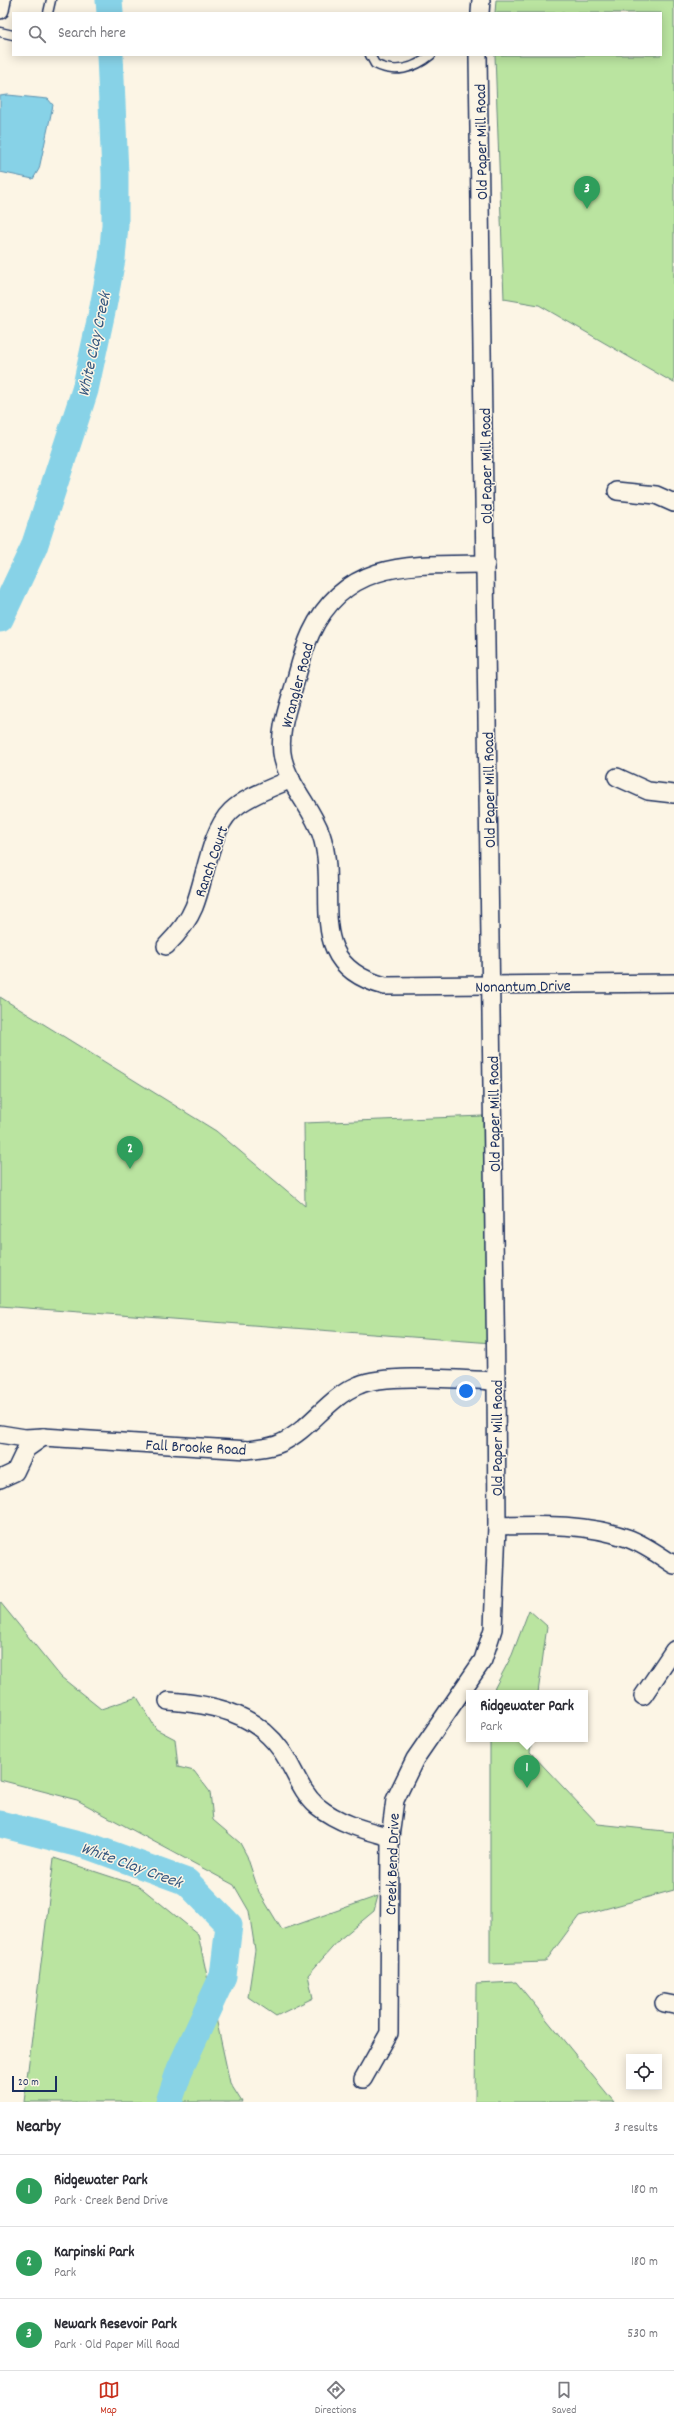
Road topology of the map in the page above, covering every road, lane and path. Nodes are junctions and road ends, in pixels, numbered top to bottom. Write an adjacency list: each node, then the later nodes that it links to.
1 (2, 0): 4 (street)
2 (50, 0): 5 (lane)
3 (481, 0): 6 (street)
4 (0, 10)
5 (48, 12)
6 (480, 12)
7 (0, 32): 8 (lane)
8 (12, 35)
9 (371, 56): 10 (lane)
10 (430, 56)
11 (478, 56): 14 (street, Old Paper Mill Road)
12 (617, 491): 13 (street)
13 (674, 503)
14 (486, 564): 16 (street, Wrangler Road); 21 (street, Old Paper Mill Road)
15 (617, 777): 17 (street)
16 (290, 779): 18 (street, Ranch Court); 19 (street, Wrangler Road)
17 (674, 794)
18 (166, 946)
19 (372, 982): 21 (street, Nonantum Drive)
20 (674, 983): 21 (street, Nonantum Drive)
21 (491, 986): 22 (street, Old Paper Mill Road)
22 (496, 1381): 24 (street, Fall Brooke Road); 26 (street, Old Paper Mill Road)
23 (0, 1434): 24 (street, Fall Brooke Road)
24 (43, 1437): 25 (street)
25 (0, 1479)
26 (497, 1526): 27 (street); 31 (street, Creek Bend Drive)
27 (674, 1565)
28 (674, 1650): 29 (street)
29 (643, 1696)
30 (168, 1701): 31 (street)
31 (390, 1837): 32 (street, Creek Bend Drive)
32 (363, 2079)

